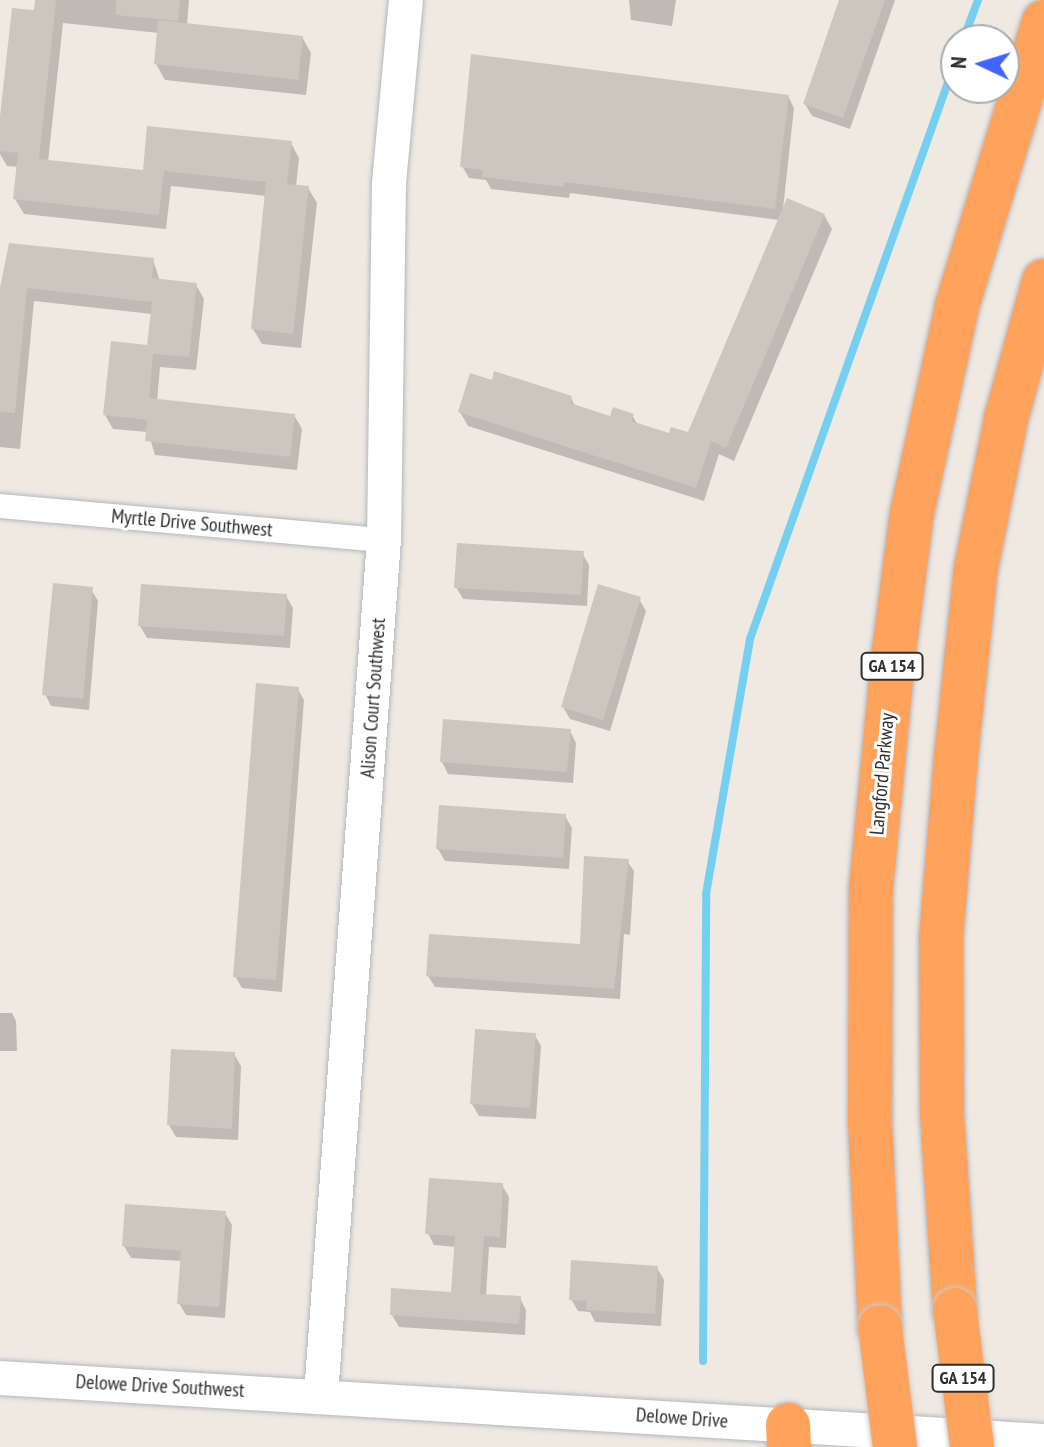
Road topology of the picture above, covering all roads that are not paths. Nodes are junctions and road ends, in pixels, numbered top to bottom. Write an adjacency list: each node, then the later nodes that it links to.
1 (406, 0): 5 (street, Alison Court Southwest)
2 (1044, 22): 10 (highway, Langford Parkway / GA 154, bridge)
3 (1044, 281): 11 (highway, GA 154, bridge)
4 (0, 506): 5 (street, Myrtle Drive Southwest)
5 (384, 540): 7 (street, Alison Court Southwest)
6 (0, 1378): 7 (street, Delowe Drive Southwest)
7 (321, 1395): 8 (street, Delowe Drive)
8 (788, 1436): 9 (street, Delowe Drive)
9 (1035, 1436)
10 (895, 1447)
11 (972, 1447)

